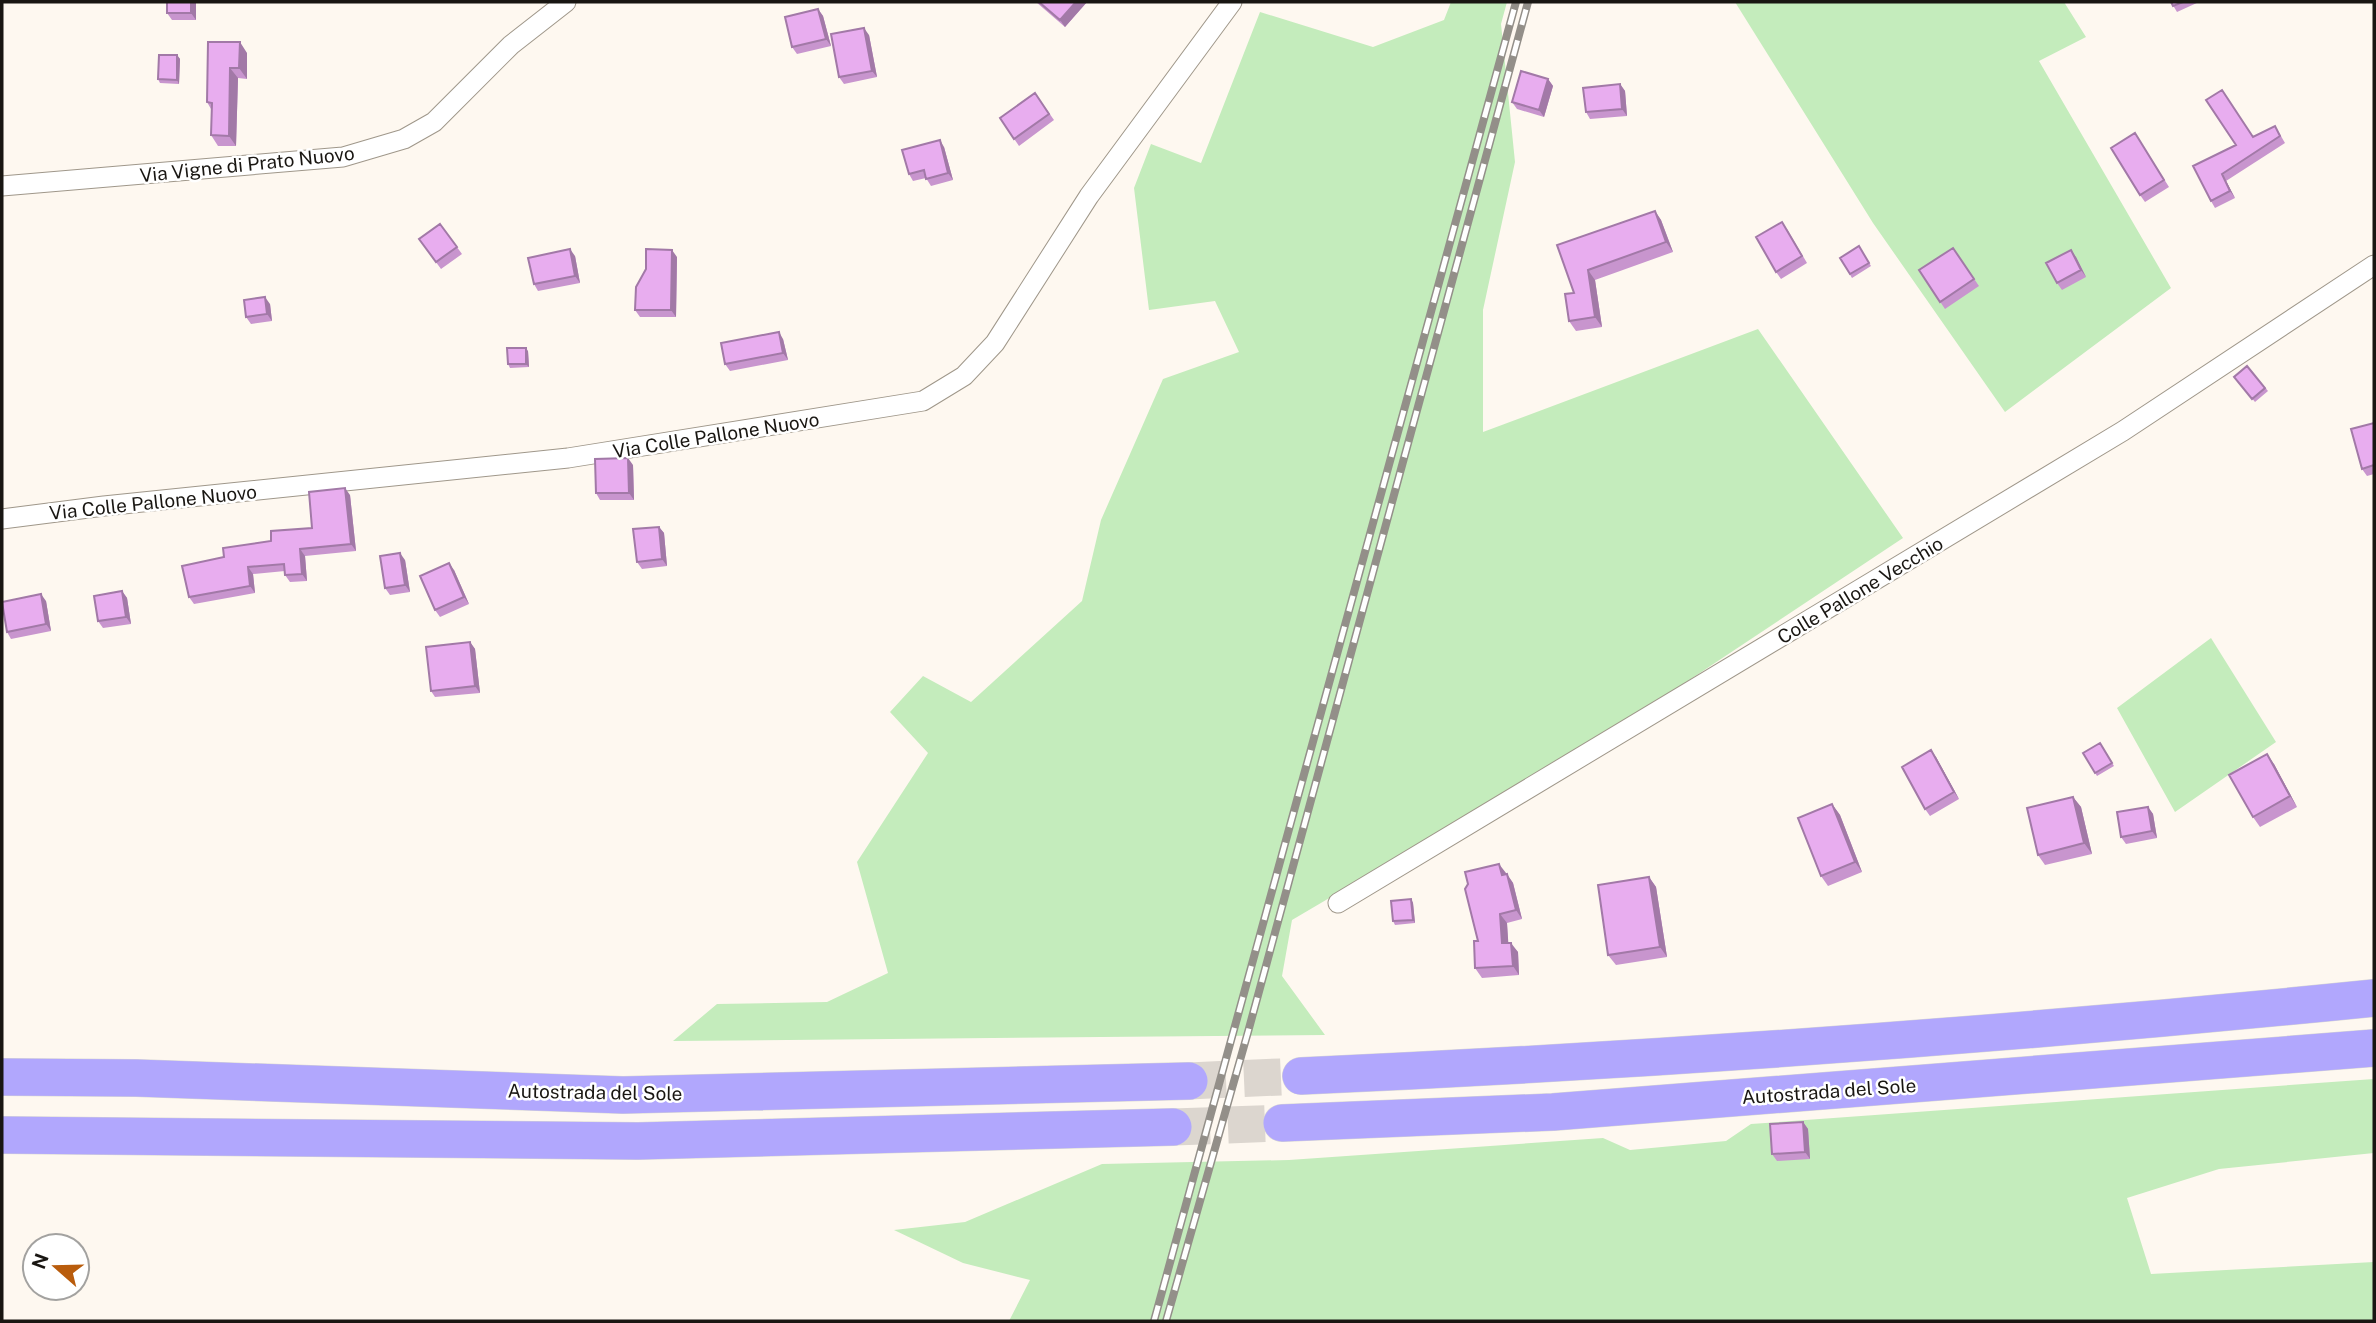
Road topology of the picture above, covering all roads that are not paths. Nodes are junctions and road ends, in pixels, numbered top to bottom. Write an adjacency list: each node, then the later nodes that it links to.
1 (566, 2): 3 (street, Via Vigne di Prato Nuovo)
2 (1232, 2): 5 (street, Via Colle Pallone Nuovo)
3 (2, 186)
4 (2374, 265): 6 (street, Colle Pallone Vecchio)
5 (2, 520)
6 (1338, 903)
7 (2374, 998): 9 (highway)
8 (2374, 1048): 12 (highway, Autostrada del Sole)
9 (1301, 1076)
10 (2, 1077): 11 (highway, Autostrada del Sole)
11 (1189, 1081)
12 (1282, 1123)
13 (1173, 1127): 14 (highway)
14 (2, 1135)

